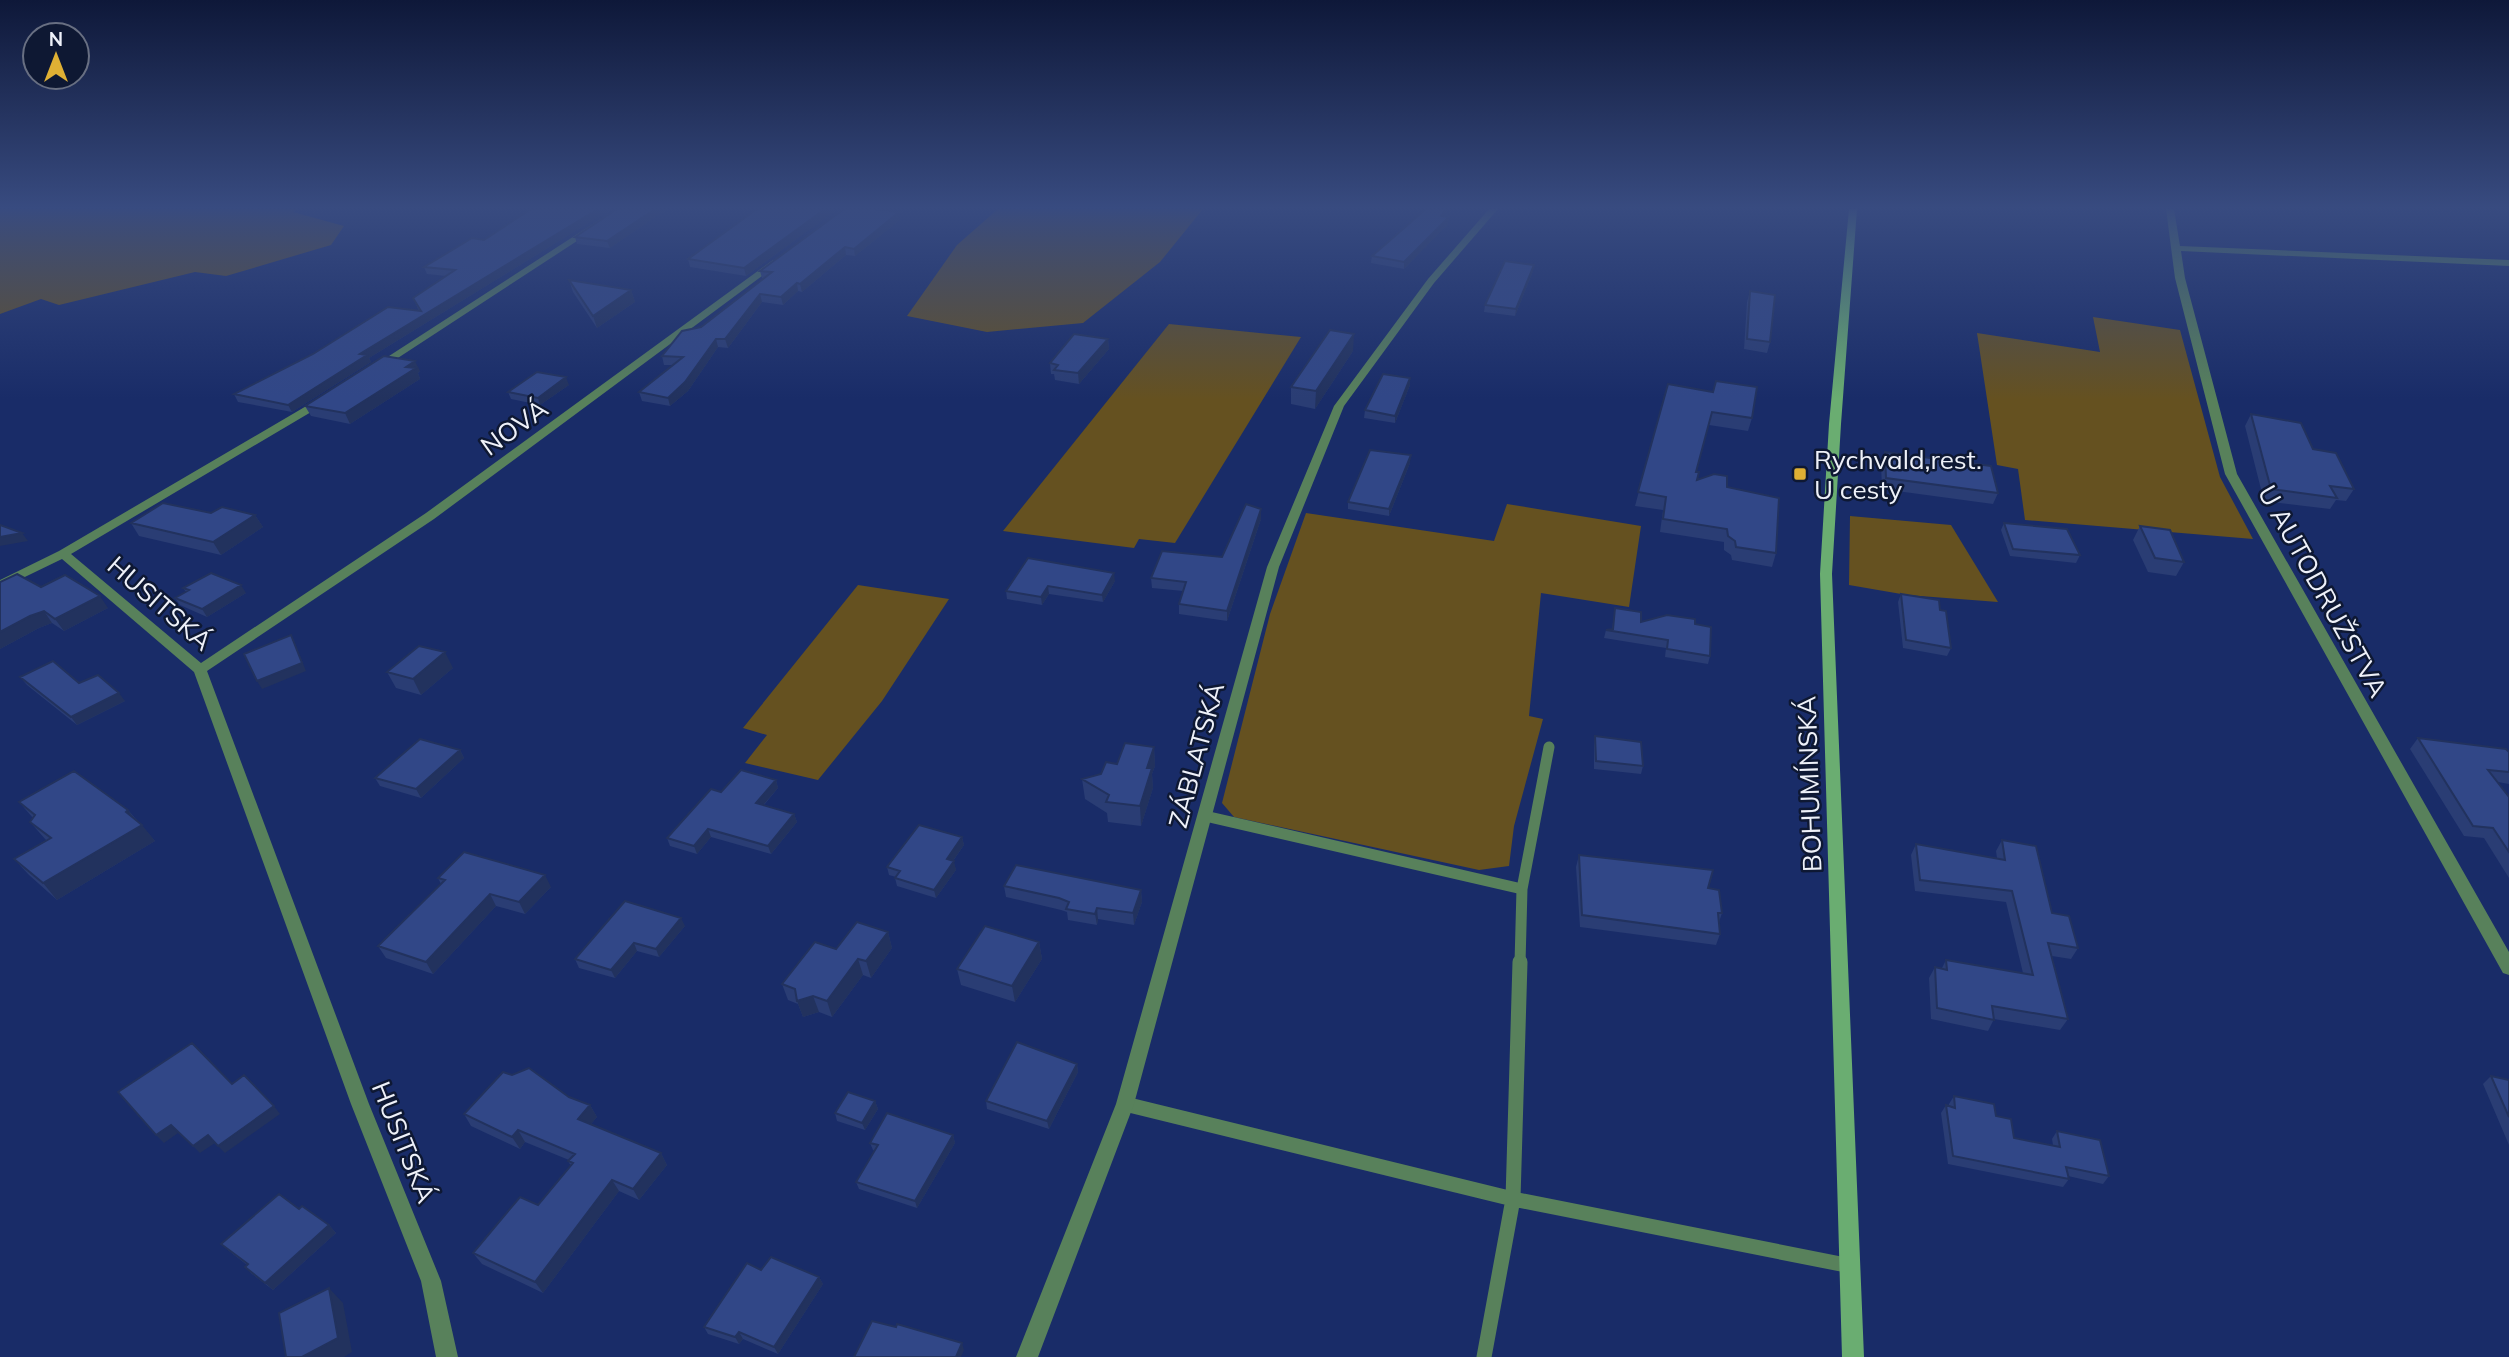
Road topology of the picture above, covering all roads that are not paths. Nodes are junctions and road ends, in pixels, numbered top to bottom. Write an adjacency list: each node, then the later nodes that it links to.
1 (524, 272): 6 (street)
2 (762, 272): 10 (street, NOVÁ)
3 (1439, 272): 12 (street, ZÁBLATSKÁ)
4 (1848, 272): 17 (main road, BOHUMÍNSKÁ)
5 (2179, 272): 14 (street, U AUTODRUŽSTVA)
6 (365, 375)
7 (329, 397): 8 (street, HUSITSKÁ)
8 (63, 554): 9 (street); 10 (street, HUSITSKÁ)
9 (0, 585)
10 (200, 670): 18 (street, HUSITSKÁ)
11 (1549, 747): 13 (lane)
12 (1205, 817): 13 (lane); 15 (street, ZÁBLATSKÁ)
13 (1522, 889): 16 (lane)
14 (2509, 968)
15 (1125, 1104): 16 (lane); 19 (street, ZÁBLATSKÁ)
16 (1513, 1199): 17 (lane); 20 (lane)
17 (1851, 1266): 21 (main road, BOHUMÍNSKÁ)
18 (447, 1357)
19 (1027, 1357)
20 (1484, 1357)
21 (1853, 1357)

